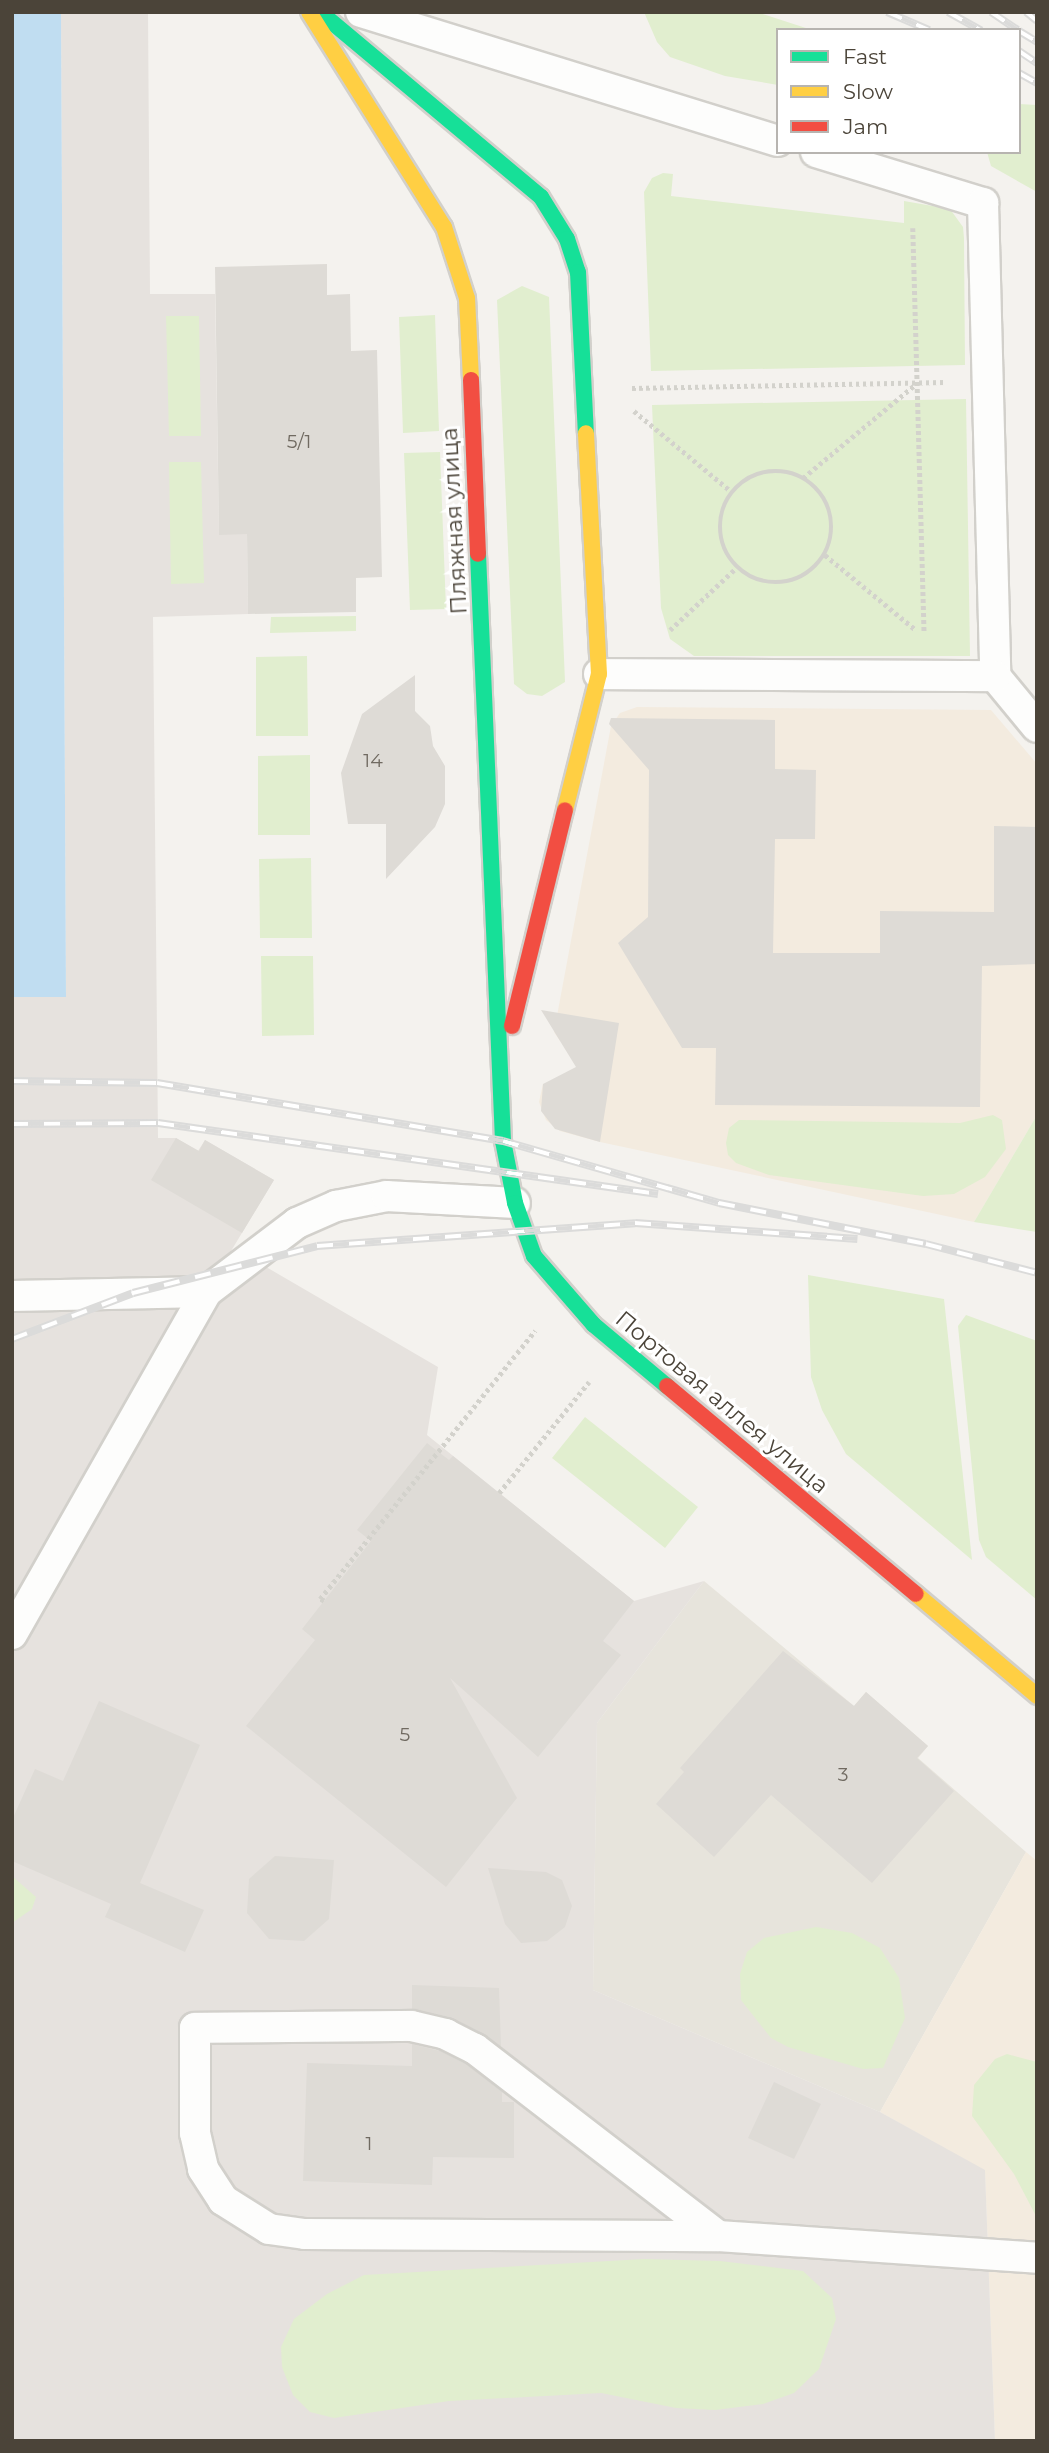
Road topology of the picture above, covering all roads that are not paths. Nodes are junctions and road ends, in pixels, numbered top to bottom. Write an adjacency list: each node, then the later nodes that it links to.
1 (309, 12): 9 (street, Пляжная улица)
2 (321, 12): 6 (street)
3 (360, 12): 4 (lane)
4 (776, 140)
5 (822, 154): 7 (lane)
6 (599, 674): 7 (lane); 9 (street)
7 (995, 676): 8 (lane)
8 (1037, 727)
9 (501, 1069): 10 (street, Портовая аллея улица)
10 (515, 1203): 11 (lane); 14 (street, Портовая аллея улица)
11 (206, 1292): 12 (lane); 13 (lane)
12 (12, 1296)
13 (12, 1634)
14 (1037, 1696)
15 (718, 2236): 15 (lane); 16 (lane)
16 (1037, 2258)

